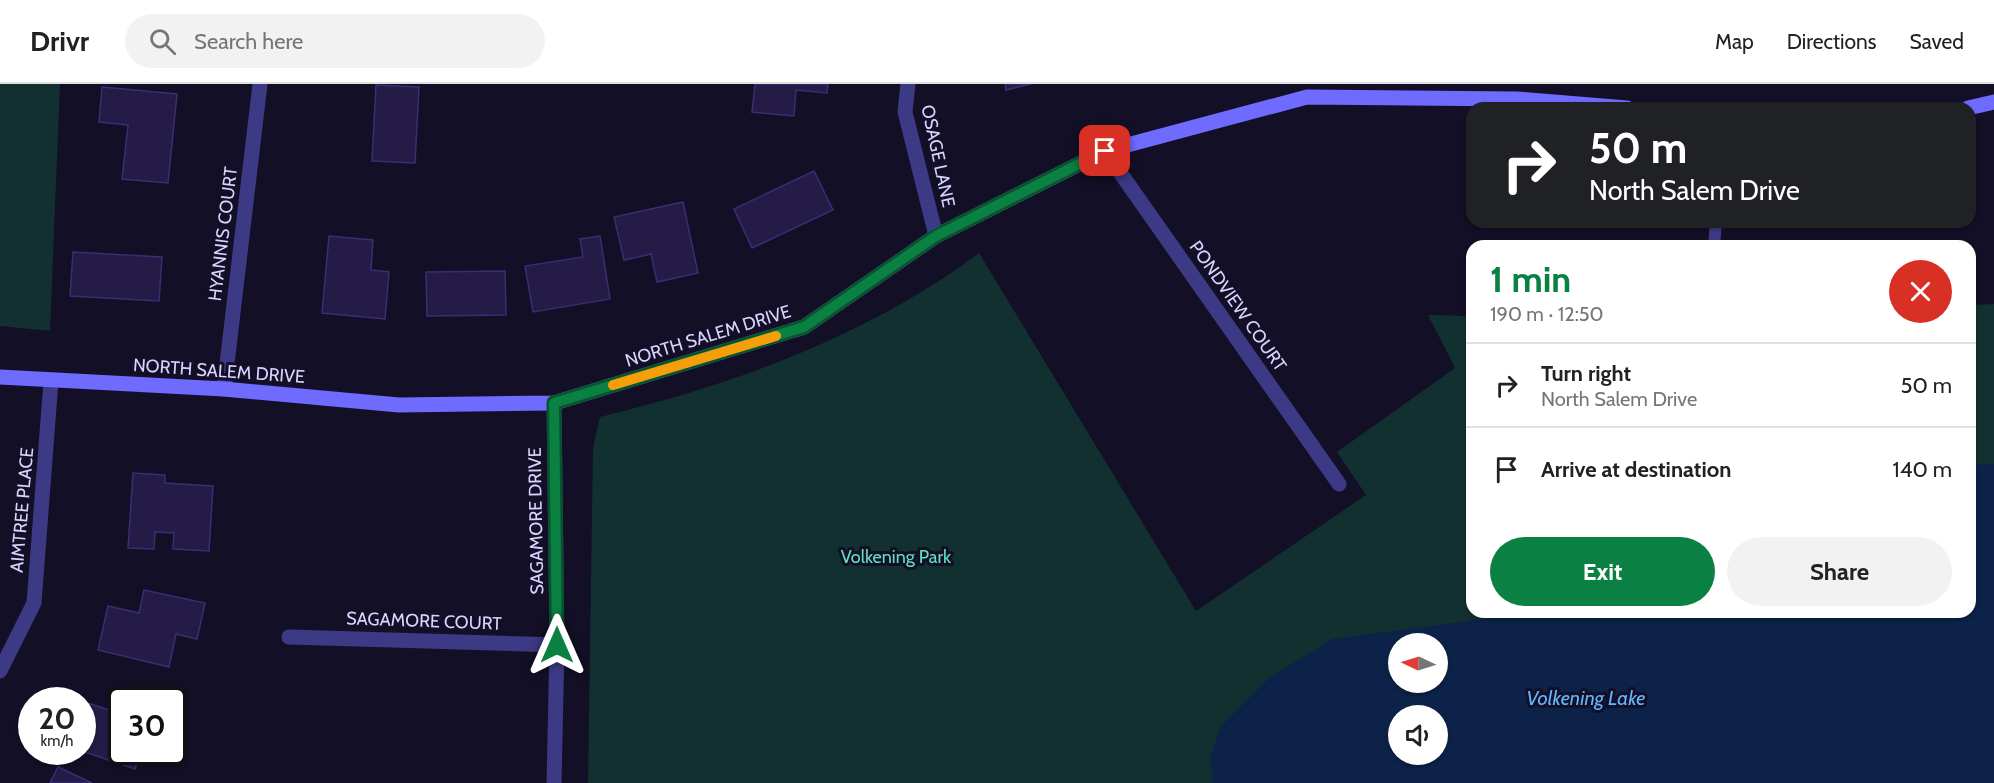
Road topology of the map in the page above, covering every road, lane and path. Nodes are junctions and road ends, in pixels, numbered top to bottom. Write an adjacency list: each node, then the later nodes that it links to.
1 (260, 84): 10 (street, HYANNIS COURT)
2 (908, 84): 7 (street, OSAGE LANE)
3 (1554, 102): 6 (street, NORTH SALEM DRIVE)
4 (1994, 102): 5 (street)
5 (1976, 106)
6 (1105, 151): 7 (street, NORTH SALEM DRIVE); 12 (street, PONDVIEW COURT)
7 (936, 236): 11 (street, NORTH SALEM DRIVE)
8 (0, 377): 9 (street, NORTH SALEM DRIVE)
9 (51, 381): 10 (street, NORTH SALEM DRIVE); 15 (street, AIMTREE PLACE)
10 (224, 389): 11 (street, NORTH SALEM DRIVE)
11 (554, 403): 14 (street, SAGAMORE DRIVE)
12 (1339, 484)
13 (289, 637): 14 (street, SAGAMORE COURT)
14 (557, 645): 16 (street, SAGAMORE DRIVE)
15 (0, 671)
16 (554, 783)

